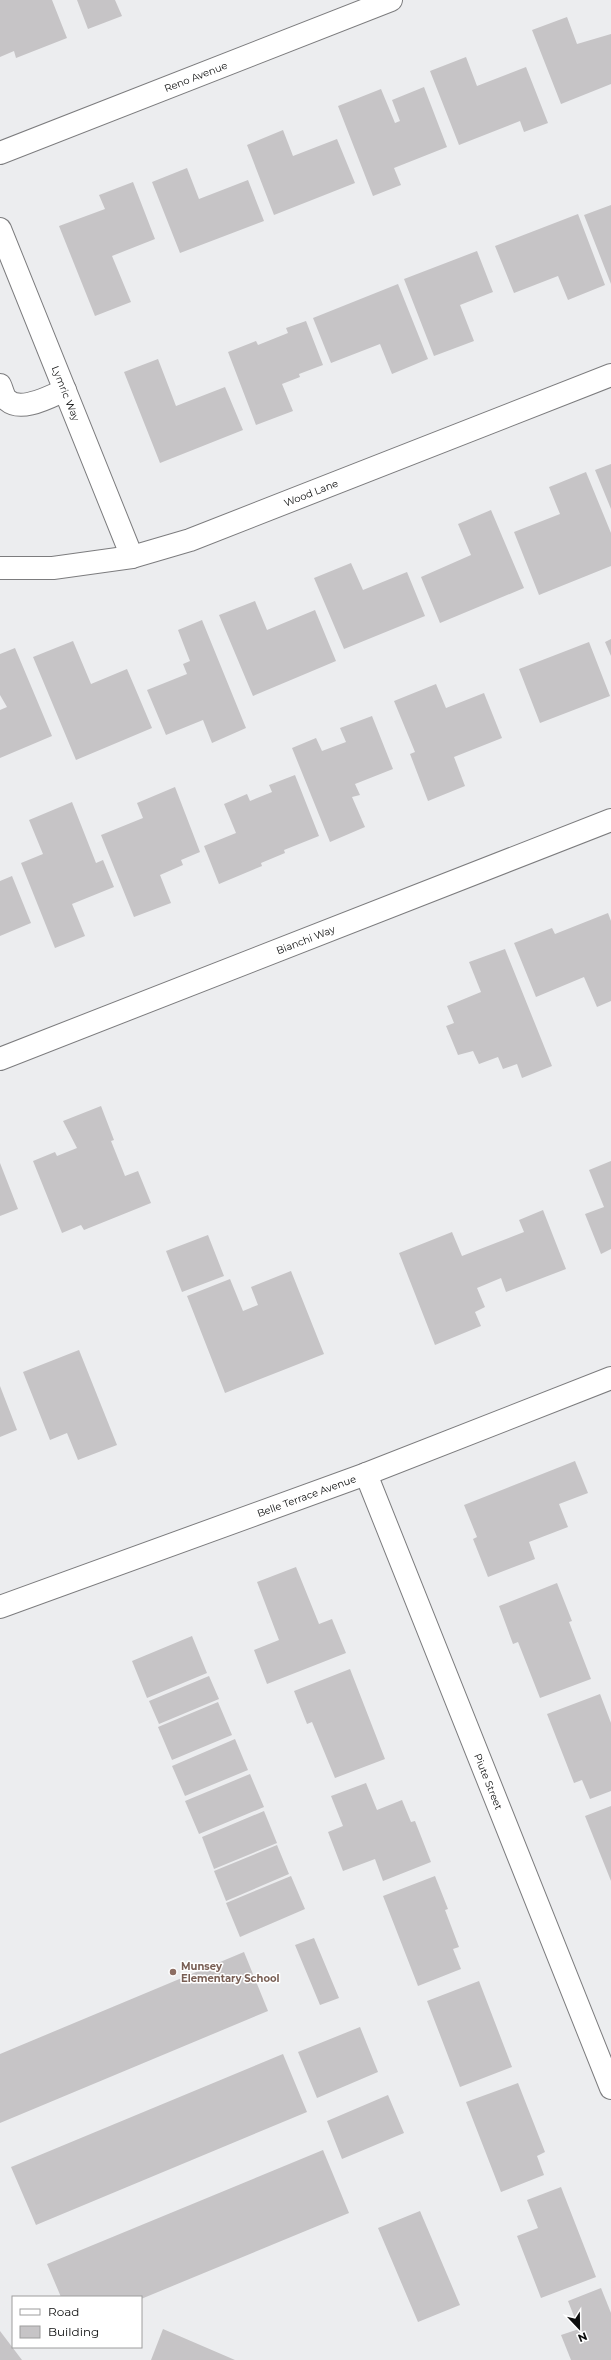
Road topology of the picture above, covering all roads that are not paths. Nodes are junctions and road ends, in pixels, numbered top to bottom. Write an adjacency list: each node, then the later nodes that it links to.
1 (391, 0): 2 (street, Reno Avenue)
2 (0, 153)
3 (0, 229): 5 (street, Lymric Way)
4 (611, 374): 7 (street, Wood Lane)
5 (65, 390): 6 (street); 7 (street, Lymric Way)
6 (3, 391)
7 (132, 557): 8 (street, Wood Lane)
8 (0, 568)
9 (611, 820): 10 (street, Bianchi Way)
10 (0, 1059)
11 (611, 1378): 12 (street, Belle Terrace Avenue)
12 (366, 1474): 13 (street, Belle Terrace Avenue); 14 (street, Piute Street)
13 (0, 1607)
14 (611, 2088)

